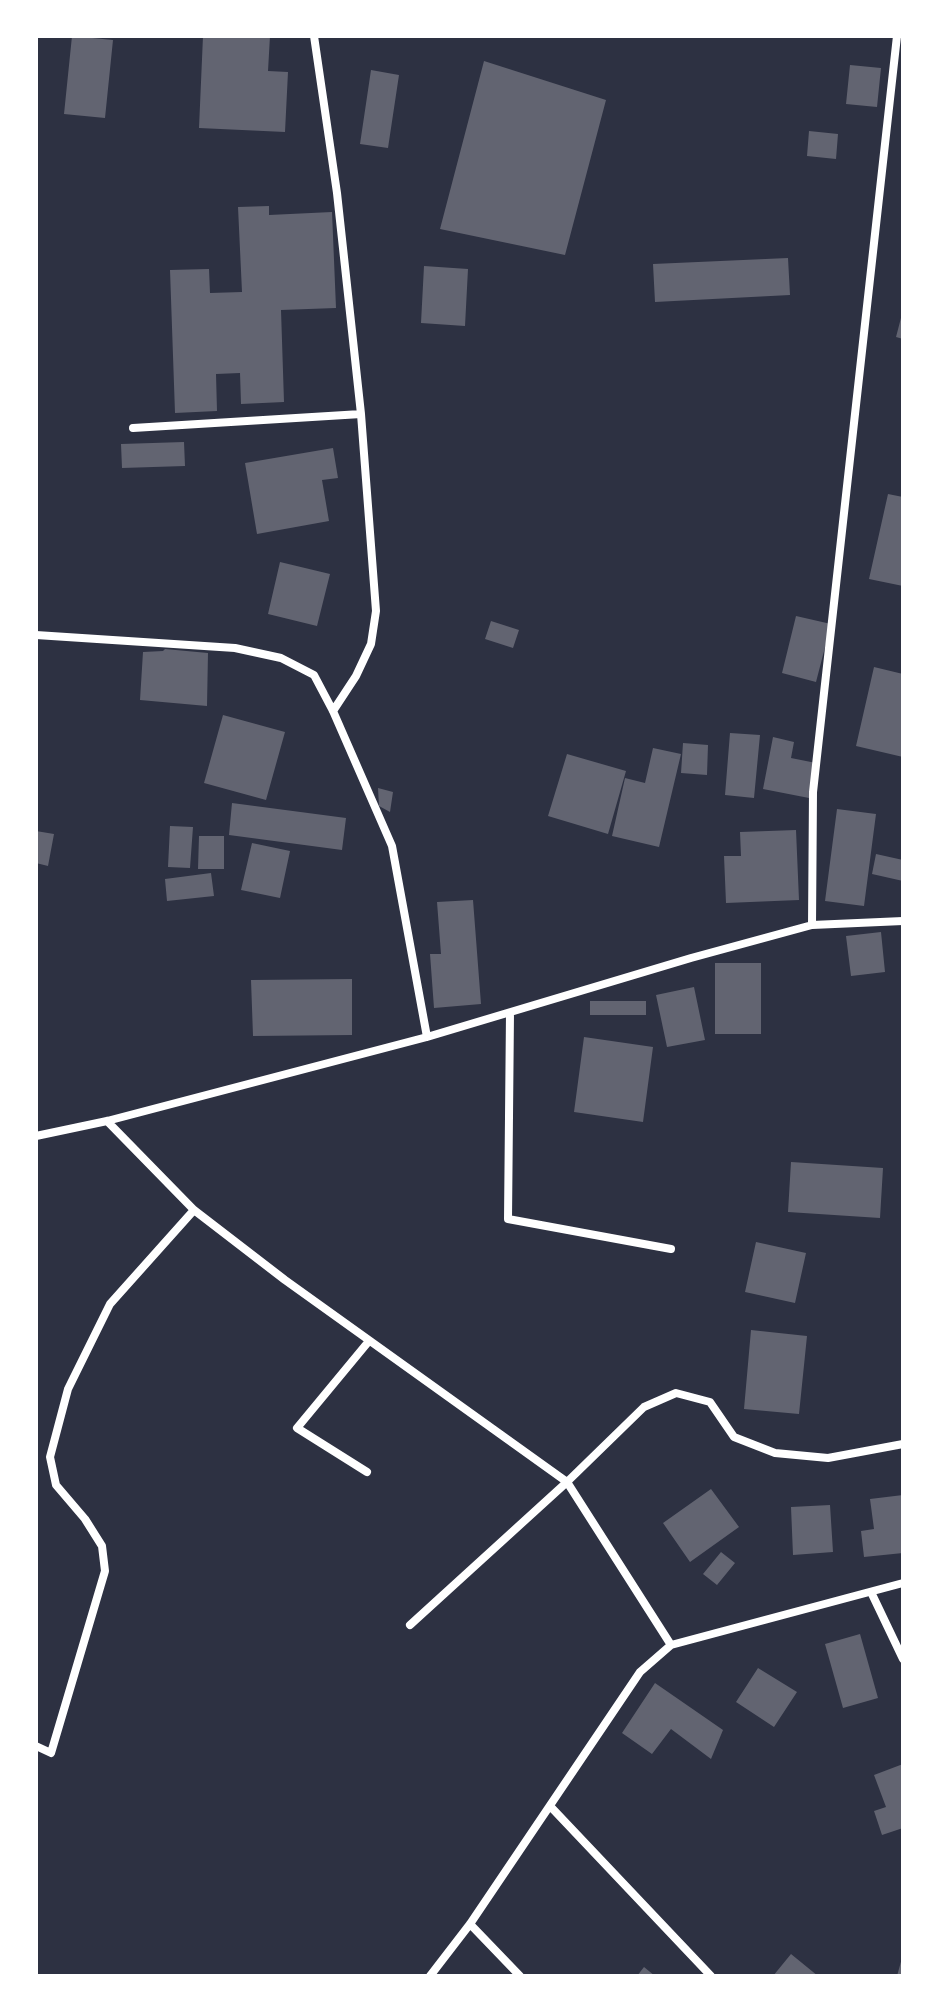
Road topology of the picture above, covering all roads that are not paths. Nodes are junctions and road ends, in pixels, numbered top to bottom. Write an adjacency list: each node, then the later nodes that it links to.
1 (314, 36): 3 (street)
2 (897, 36): 8 (street)
3 (361, 414): 4 (street); 6 (street)
4 (133, 428)
5 (36, 635): 6 (street)
6 (333, 711): 10 (street)
7 (903, 921): 8 (street)
8 (812, 925): 9 (street)
9 (510, 1013): 10 (street); 14 (street)
10 (427, 1037): 11 (street)
11 (107, 1121): 12 (street); 13 (street)
12 (36, 1136)
13 (194, 1210): 15 (street); 24 (street)
14 (671, 1249)
15 (369, 1341): 17 (street); 18 (street)
16 (903, 1444): 18 (street)
17 (367, 1472)
18 (567, 1482): 21 (street); 22 (street)
19 (903, 1583): 20 (street)
20 (871, 1592): 22 (street); 23 (street)
21 (410, 1625)
22 (671, 1645): 25 (street)
23 (903, 1659)
24 (36, 1746)
25 (550, 1806): 26 (street); 29 (street)
26 (470, 1924): 27 (street); 28 (street)
27 (430, 1976)
28 (520, 1976)
29 (711, 1976)

